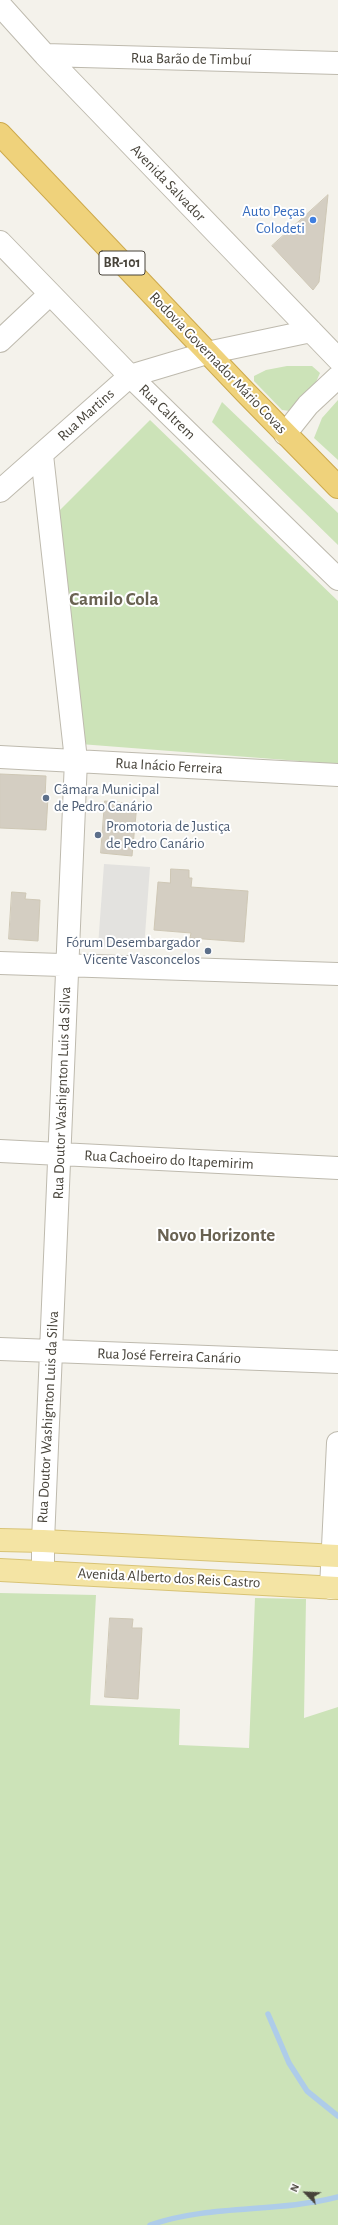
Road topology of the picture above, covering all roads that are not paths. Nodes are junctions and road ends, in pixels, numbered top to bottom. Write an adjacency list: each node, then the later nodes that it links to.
1 (0, 5): 2 (street, Avenida Salvador)
2 (45, 55): 3 (street, Rua Barão de Timbuí); 7 (street, Avenida Salvador)
3 (338, 63)
4 (0, 134): 9 (highway, Rodovia Governador Mário Covas / BR-101)
5 (0, 242): 6 (street, Rua Caltrem)
6 (50, 294): 8 (street); 11 (street, Rua Caltrem)
7 (323, 336): 9 (street, Rua Martins); 10 (street, Avenida Salvador)
8 (0, 341)
9 (207, 353): 11 (street, Rua Martins); 13 (highway, Rodovia Governador Mário Covas / BR-101)
10 (338, 359)
11 (130, 376): 14 (street, Rua Martins); 17 (street, Rua Caltrem)
12 (338, 377): 13 (street)
13 (285, 434): 15 (highway, Rodovia Governador Mário Covas / BR-101)
14 (42, 455): 16 (street, Rua Martins); 19 (street, Rua Doutor Washignton Luis da Silva)
15 (338, 487)
16 (0, 491)
17 (338, 579)
18 (0, 757): 19 (street, Rua Inácio Ferreira)
19 (76, 760): 20 (street, Rua Inácio Ferreira); 22 (street, Rua Doutor Washignton Luis da Silva)
20 (338, 776)
21 (0, 963): 22 (street)
22 (67, 967): 23 (street); 25 (street, Rua Doutor Washignton Luis da Silva)
23 (338, 974)
24 (0, 1151): 25 (street, Rua Cachoeiro do Itapemirim)
25 (60, 1154): 26 (street, Rua Cachoeiro do Itapemirim); 28 (street, Rua Doutor Washignton Luis da Silva)
26 (338, 1168)
27 (0, 1349): 28 (street, Rua José Ferreira Canário)
28 (52, 1352): 29 (street, Rua José Ferreira Canário); 32 (street, Rua Doutor Washignton Luis da Silva)
29 (338, 1362)
30 (338, 1443): 33 (street)
31 (0, 1540): 32 (main road, Avenida Alberto dos Reis Castro)
32 (43, 1541): 33 (main road, Avenida Alberto dos Reis Castro); 35 (street, Rua Doutor Washignton Luis da Silva)
33 (335, 1556): 36 (street)
34 (0, 1570): 35 (main road, Avenida Alberto dos Reis Castro)
35 (43, 1571): 36 (main road, Avenida Alberto dos Reis Castro)
36 (334, 1588)

